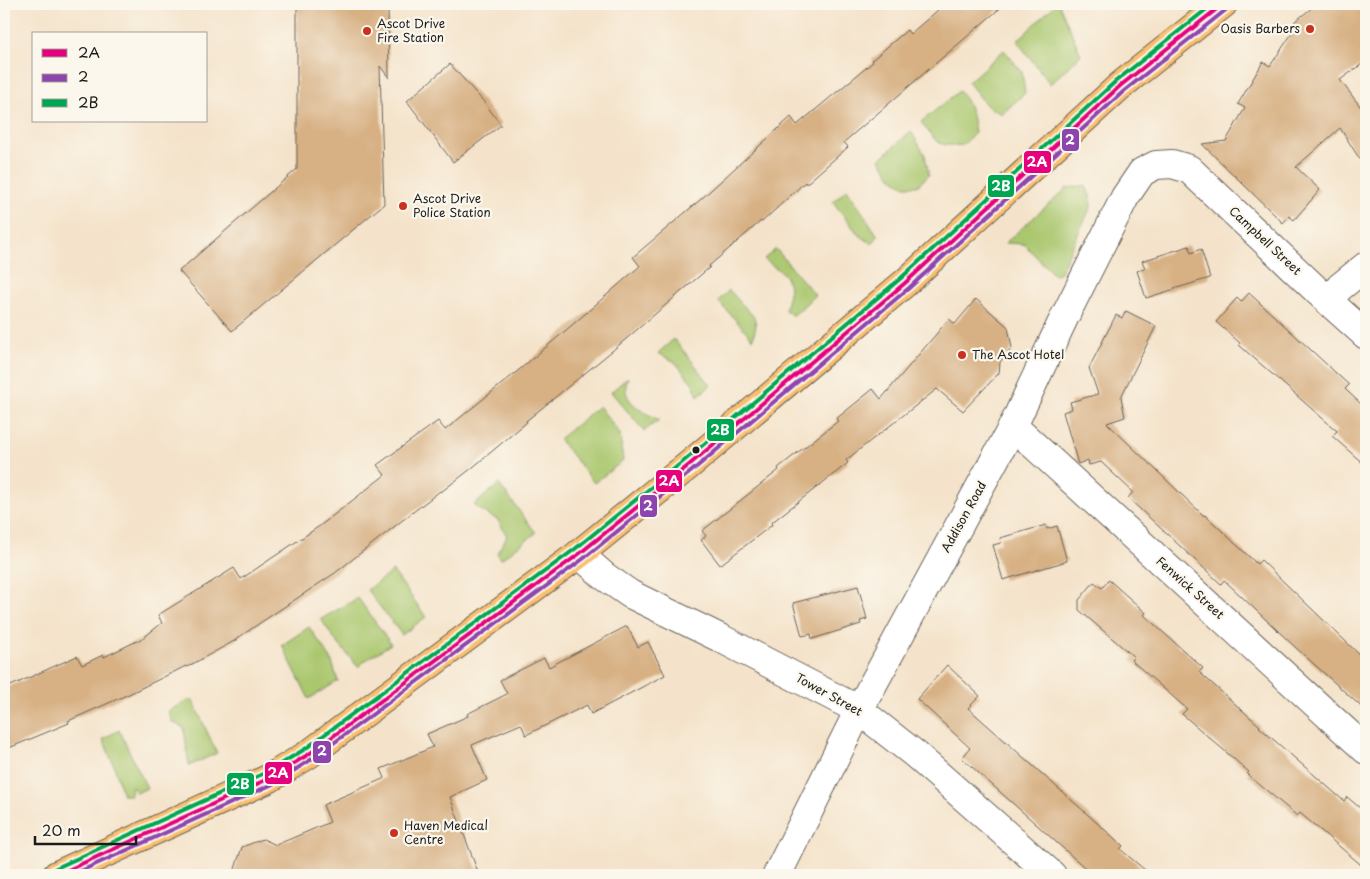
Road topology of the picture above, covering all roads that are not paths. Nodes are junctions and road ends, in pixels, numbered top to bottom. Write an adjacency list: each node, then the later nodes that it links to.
1 (1223, 4): 7 (main road)
2 (1156, 165): 4 (street, Campbell Street); 6 (street, Addison Road)
3 (1366, 266): 4 (street)
4 (1328, 301): 5 (street, Campbell Street)
5 (1366, 335)
6 (1013, 426): 8 (street, Addison Road); 9 (street, Fenwick Street)
7 (578, 554): 8 (street, Tower Street); 10 (main road)
8 (859, 710): 11 (street, Addison Road); 12 (street, Tower Street)
9 (1366, 750)
10 (57, 875)
11 (778, 875)
12 (1052, 875)

